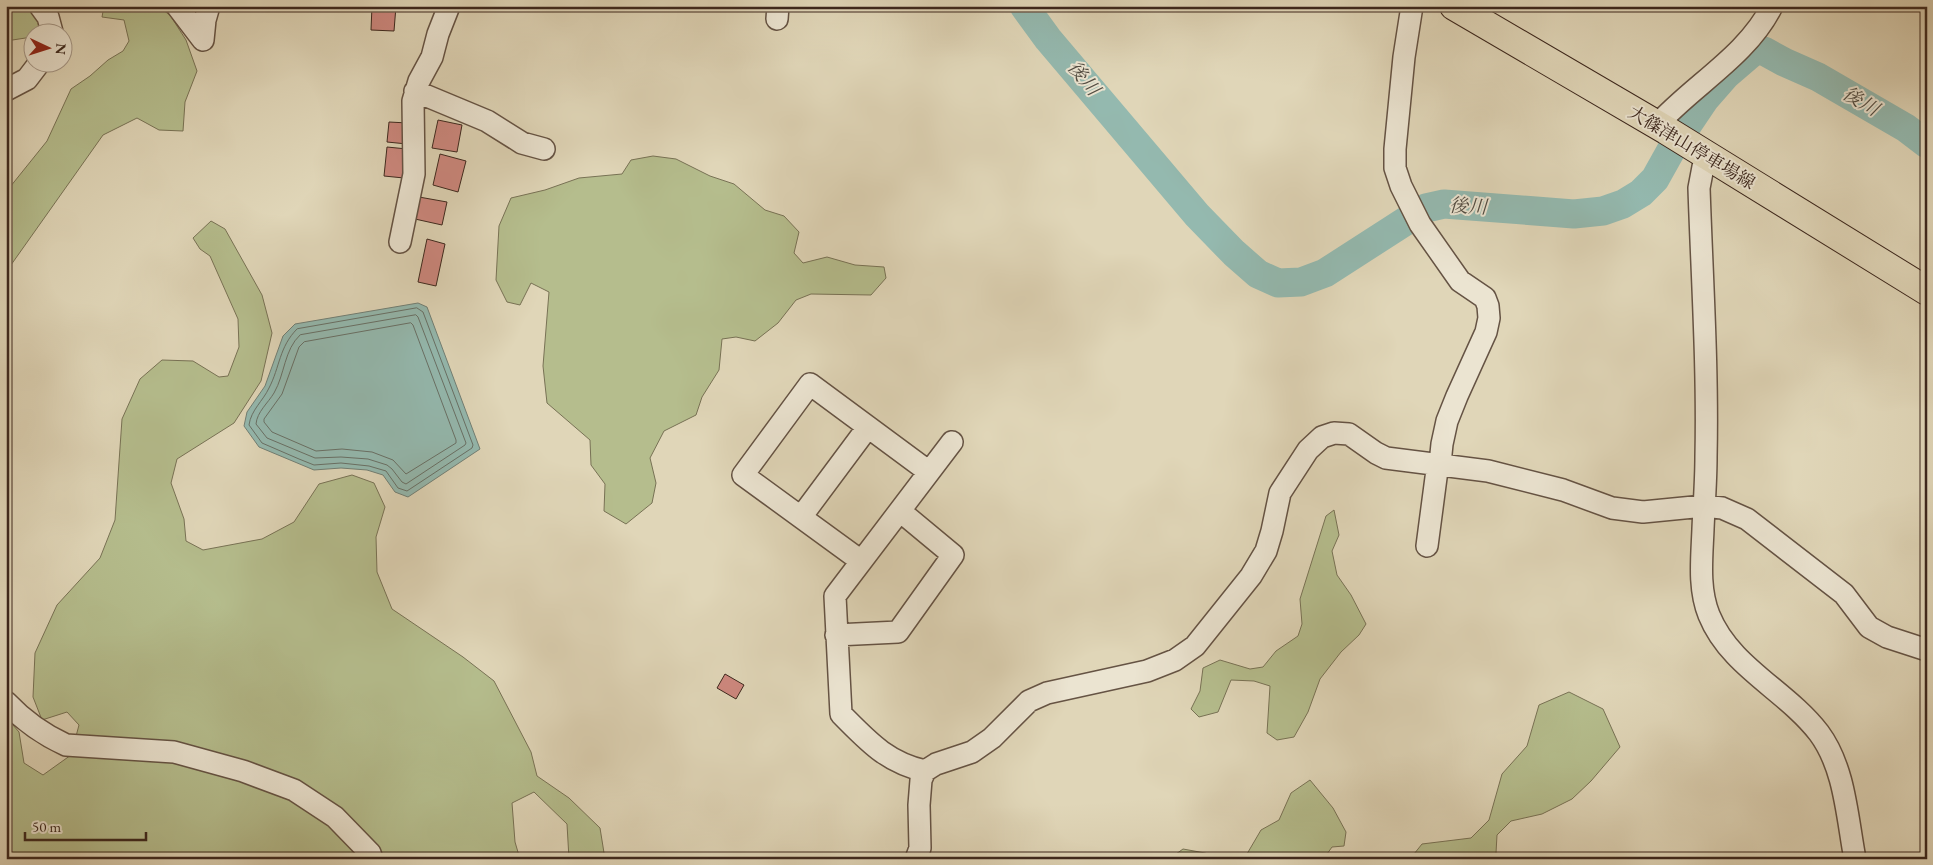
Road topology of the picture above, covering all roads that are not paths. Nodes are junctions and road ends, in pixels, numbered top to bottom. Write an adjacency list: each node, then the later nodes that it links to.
1 (40, 6): 8 (street)
2 (177, 6): 3 (street)
3 (209, 6)
4 (449, 6): 11 (street)
5 (1412, 6): 19 (street)
6 (1454, 6): 12 (main road, 大篠津山停車場線)
7 (1772, 6): 12 (street)
8 (50, 22)
9 (32, 72): 10 (street)
10 (6, 90)
11 (415, 91): 13 (street); 15 (street)
12 (1662, 128): 14 (main road, 大篠津山停車場線)
13 (544, 149)
14 (1699, 151): 16 (main road, 大篠津山停車場線); 21 (street)
15 (400, 242)
16 (1927, 291)
17 (868, 427): 20 (street); 23 (street); 23 (street)
18 (952, 442): 20 (street)
19 (1440, 464): 21 (street); 24 (street); 29 (street)
20 (930, 472): 22 (street)
21 (1704, 506): 27 (street); 32 (street)
22 (900, 510): 25 (street); 26 (street)
23 (801, 517): 25 (street)
24 (1427, 546)
25 (862, 561): 26 (street)
26 (836, 636): 29 (street)
27 (1927, 650)
28 (6, 702): 30 (street)
29 (925, 771): 31 (street)
30 (372, 859)
31 (916, 859)
32 (1855, 859)

